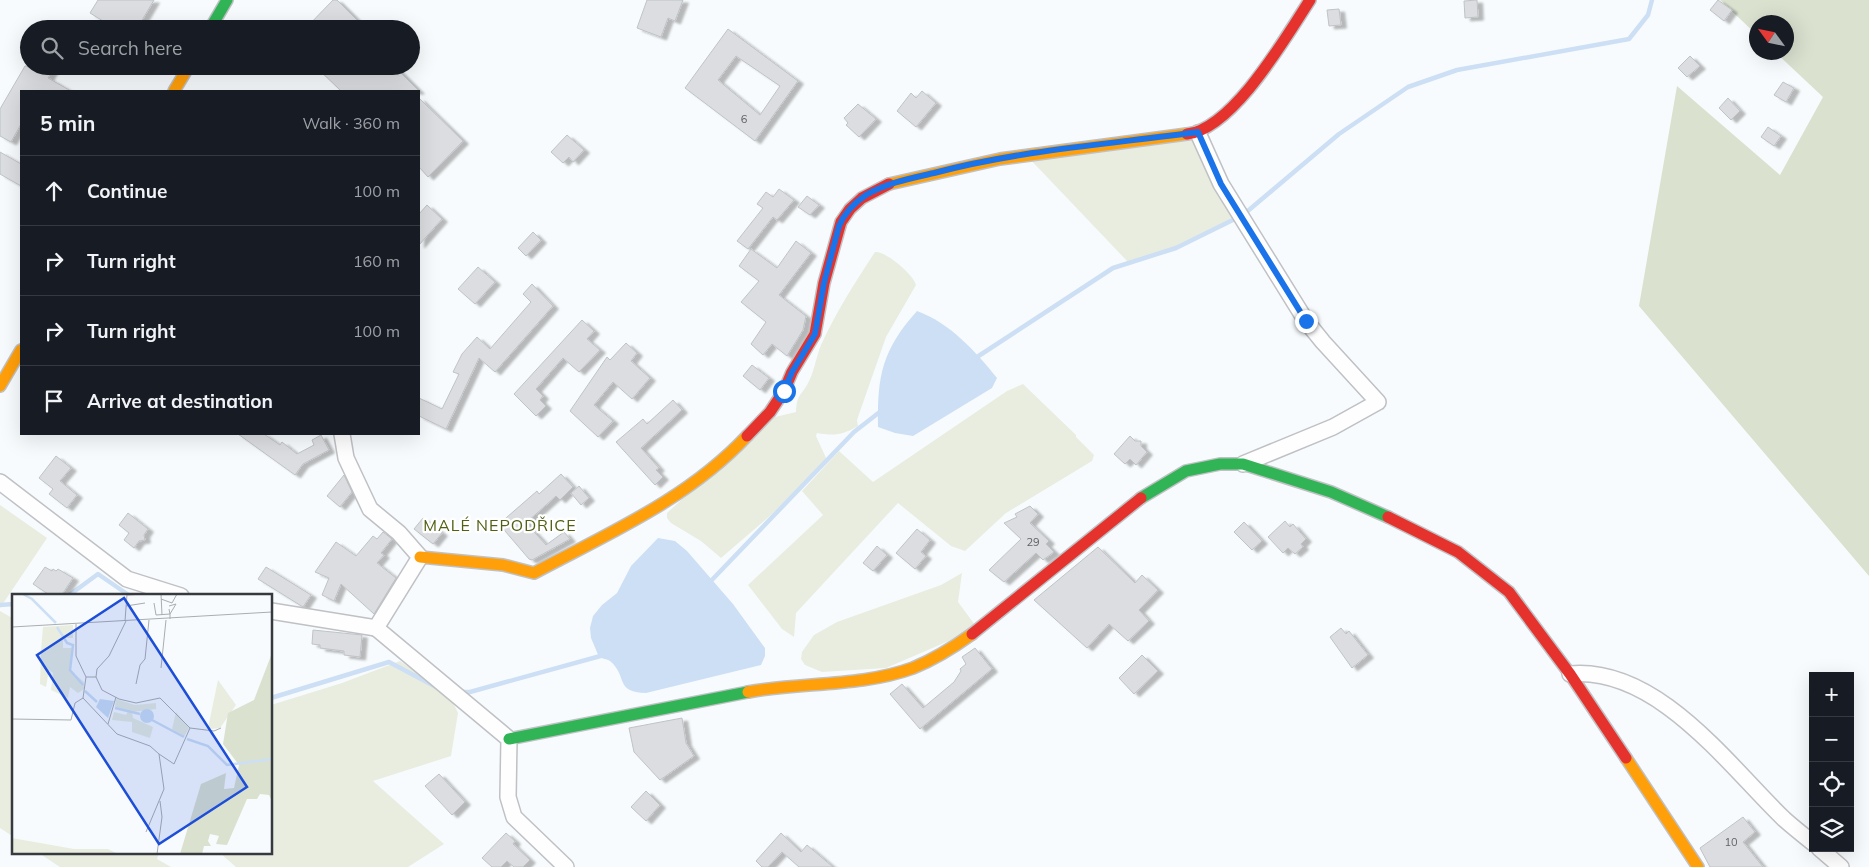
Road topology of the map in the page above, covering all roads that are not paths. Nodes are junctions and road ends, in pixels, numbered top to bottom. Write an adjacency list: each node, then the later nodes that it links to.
1 (227, 0): 3 (street)
2 (1310, 0): 6 (street)
3 (215, 20)
4 (184, 75): 5 (street)
5 (175, 90)
6 (1198, 132): 10 (street); 12 (street)
7 (20, 352): 8 (street)
8 (0, 386)
9 (342, 435): 12 (street)
10 (1243, 464): 16 (street); 17 (street)
11 (0, 482): 13 (street)
12 (420, 557): 15 (street)
13 (175, 594)
14 (272, 611): 15 (street)
15 (376, 628): 17 (street)
16 (1570, 674): 18 (street); 21 (street)
17 (509, 739): 20 (street)
18 (1809, 840)
19 (1824, 852): 22 (street)
20 (566, 867)
21 (1698, 867)
22 (1842, 867)

